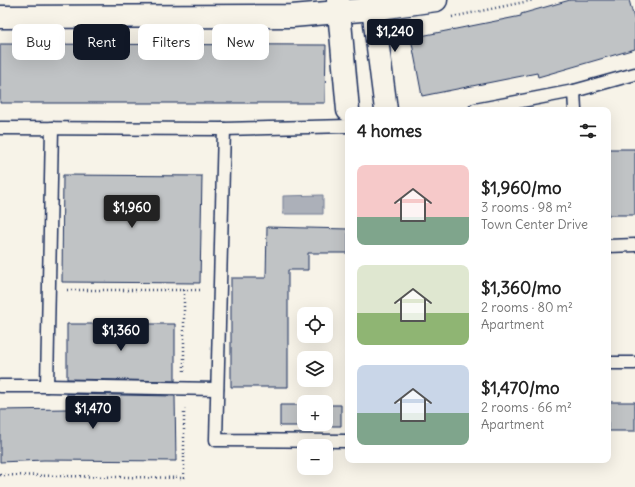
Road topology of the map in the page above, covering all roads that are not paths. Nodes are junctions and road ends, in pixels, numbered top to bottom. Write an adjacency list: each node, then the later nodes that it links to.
1 (436, 0): 2 (street)
2 (372, 4): 3 (street); 8 (street)
3 (339, 6): 4 (street); 7 (street)
4 (0, 16)
5 (635, 74): 6 (lane)
6 (574, 91): 9 (lane); 10 (lane)
7 (348, 107)
8 (386, 107)
9 (499, 107)
10 (574, 107)
11 (345, 126): 14 (lane)
12 (0, 128): 13 (lane)
13 (52, 128): 14 (lane); 20 (lane)
14 (224, 129): 21 (lane)
15 (635, 245): 16 (lane)
16 (611, 246)
17 (611, 363): 18 (lane)
18 (635, 363)
19 (0, 386): 20 (lane)
20 (47, 386): 21 (lane)
21 (218, 389): 22 (lane)
22 (345, 441)

